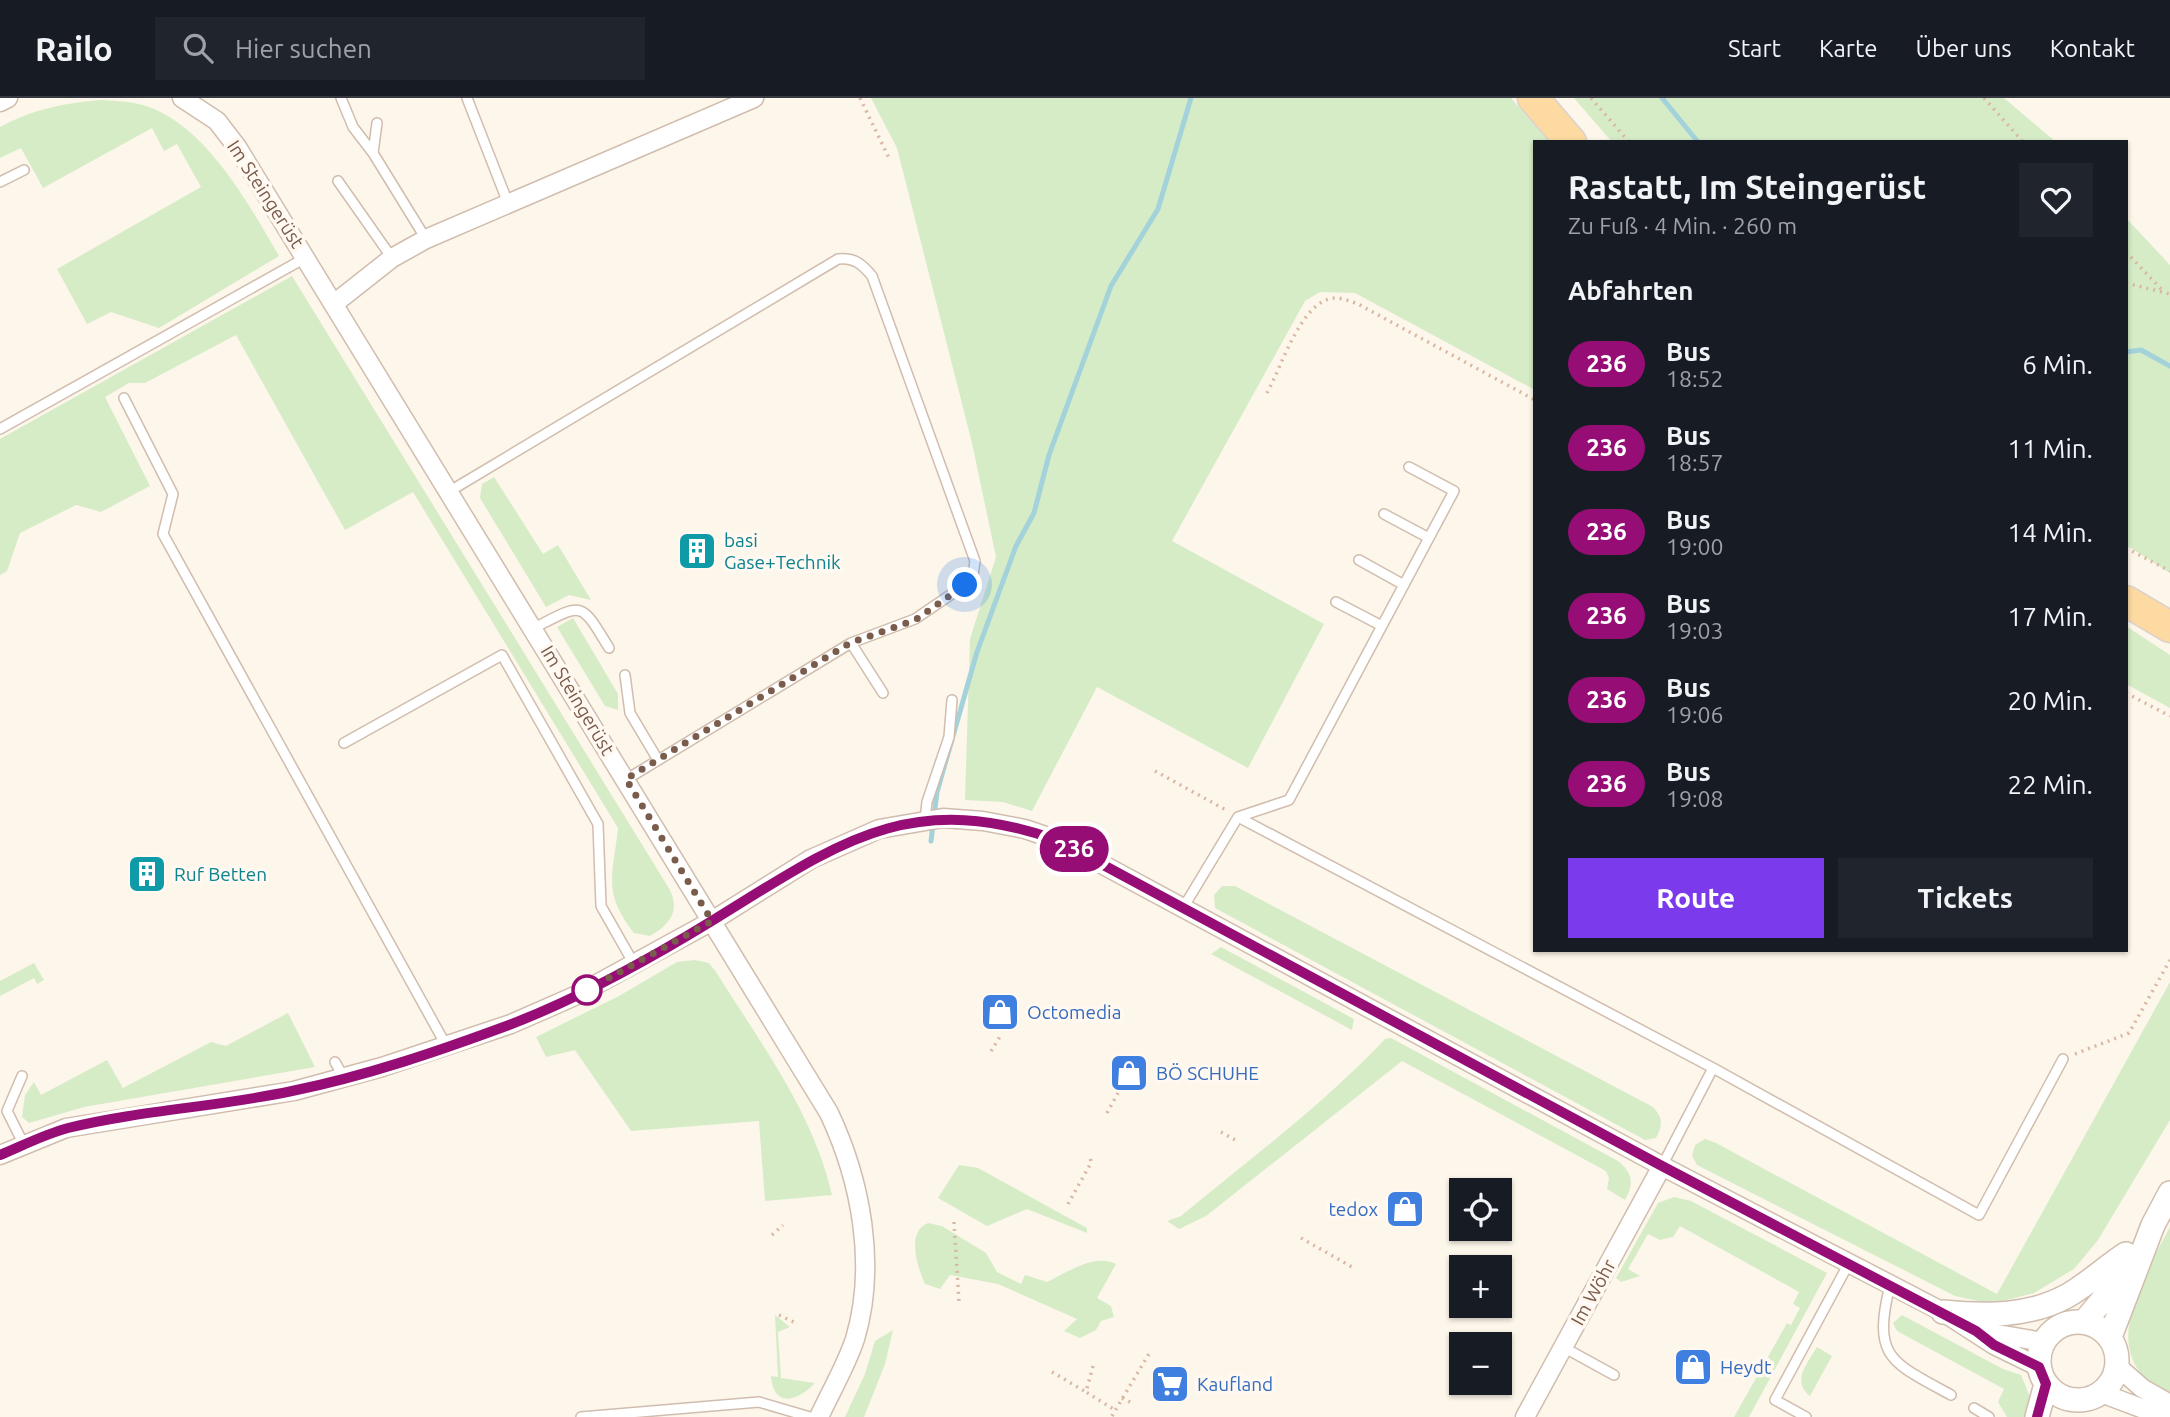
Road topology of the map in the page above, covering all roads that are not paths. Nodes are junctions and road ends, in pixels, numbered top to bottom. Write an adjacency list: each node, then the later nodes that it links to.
1 (8, 98): 7 (street)
2 (183, 98): 16 (street, Im Steingerüst)
3 (341, 98): 10 (lane)
4 (467, 98): 14 (lane)
5 (754, 98): 14 (street)
6 (1533, 98): 9 (main road)
7 (0, 102)
8 (377, 123): 10 (lane)
9 (1569, 140)
10 (373, 153): 15 (lane)
11 (24, 170): 13 (lane)
12 (338, 181): 17 (lane)
13 (0, 182)
14 (508, 203): 15 (street)
15 (426, 239): 17 (street)
16 (307, 257): 18 (street, Im Steingerüst); 20 (lane)
17 (392, 258): 18 (street)
18 (335, 303): 22 (street, Im Steingerüst)
19 (124, 398): 47 (lane)
20 (0, 429)
21 (1409, 467): 24 (lane)
22 (450, 491): 33 (street, Im Steingerüst); 34 (lane)
23 (1384, 514): 24 (lane)
24 (1429, 538): 26 (lane)
25 (1359, 560): 26 (lane)
26 (1404, 584): 31 (lane)
27 (2128, 587): 30 (main road)
28 (1336, 601): 31 (lane)
29 (2128, 602): 32 (main road)
30 (2170, 610)
31 (1382, 626): 42 (lane)
32 (2170, 627)
33 (534, 628): 35 (lane); 41 (street, Im Steingerüst)
34 (850, 643): 37 (lane); 40 (lane)
35 (608, 648)
36 (625, 675): 40 (lane)
37 (883, 692)
38 (952, 699): 43 (lane)
39 (344, 743): 46 (lane)
40 (658, 760): 41 (lane)
41 (626, 779): 45 (street, Im Steingerüst)
42 (1238, 817): 44 (lane); 49 (lane)
43 (925, 820): 44 (street); 45 (street)
44 (1183, 908): 54 (street)
45 (712, 921): 46 (street); 77 (street, Im Steingerüst)
46 (634, 964): 47 (street)
47 (447, 1046): 52 (street)
48 (2063, 1059): 49 (lane)
49 (1713, 1068): 54 (lane)
50 (22, 1076): 51 (lane)
51 (4, 1111): 52 (lane)
52 (24, 1145): 53 (street)
53 (0, 1155)
54 (1662, 1166): 58 (street); 65 (street, Im Wöhr)
55 (2170, 1193): 56 (street)
56 (2153, 1225): 57 (street); 63 (street)
57 (2126, 1254): 60 (street); 61 (street)
58 (1849, 1263): 59 (street); 79 (lane)
59 (1890, 1285): 60 (street); 70 (lane)
60 (1943, 1312): 62 (street)
61 (2084, 1322): 63 (street); 64 (street)
62 (1976, 1331): 64 (street); 68 (street)
63 (2110, 1337): 66 (street)
64 (2043, 1342): 68 (street)
65 (1563, 1346): 67 (lane); 78 (street, Im Wöhr)
66 (2117, 1366): 69 (street); 71 (street)
67 (1614, 1375)
68 (2042, 1375): 73 (street); 80 (street)
69 (2101, 1393): 73 (street); 81 (street)
70 (1951, 1395)
71 (2170, 1404)
72 (1975, 1408): 74 (lane)
73 (2067, 1409)
74 (1989, 1416)
75 (581, 1417): 76 (lane)
76 (810, 1417)
77 (818, 1417)
78 (1525, 1417)
79 (1806, 1417)
80 (2038, 1417)
81 (2165, 1417)

